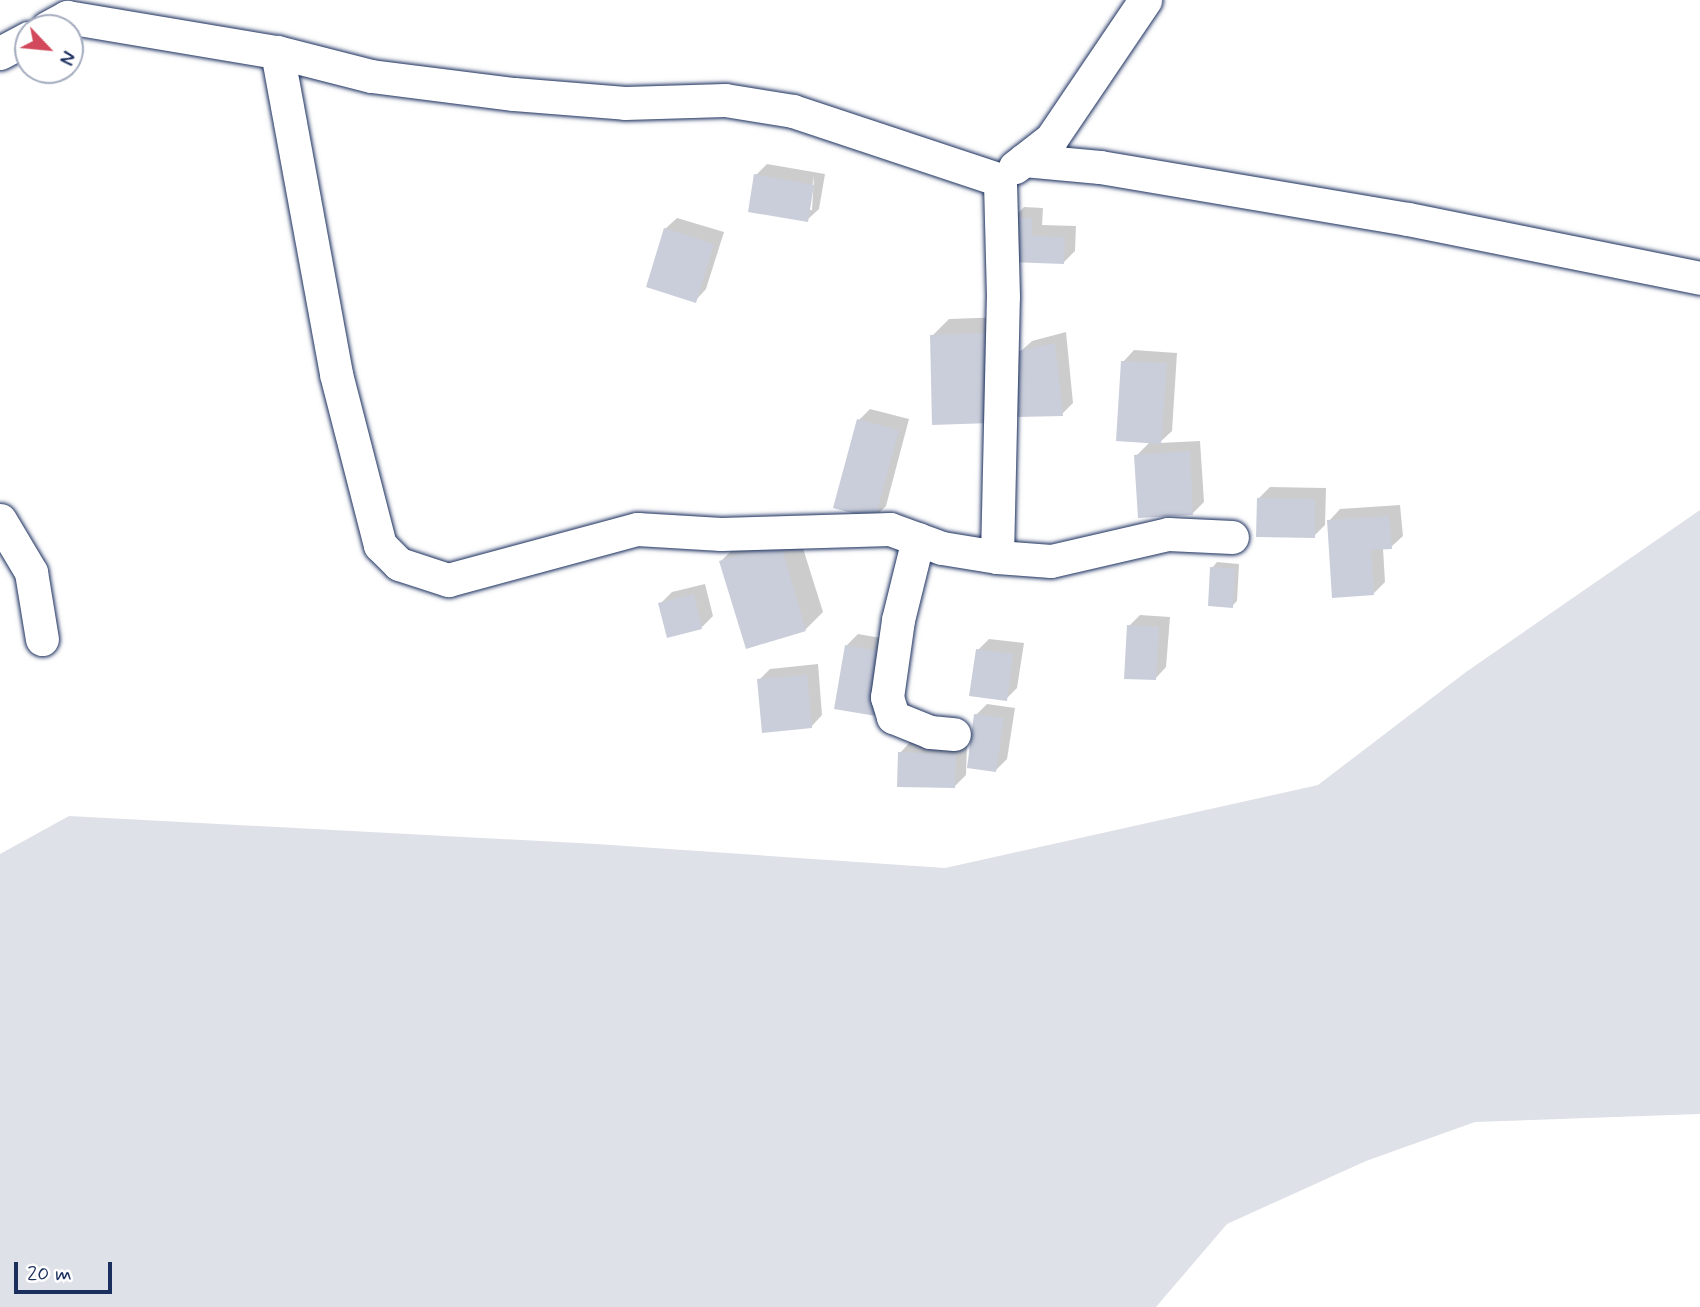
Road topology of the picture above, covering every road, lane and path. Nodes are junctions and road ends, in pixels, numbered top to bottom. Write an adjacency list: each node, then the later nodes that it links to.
1 (1145, 0): 4 (street)
2 (84, 20): 3 (street)
3 (277, 52): 4 (street); 8 (street)
4 (1012, 170): 5 (street); 9 (street)
5 (1700, 278)
6 (0, 520): 10 (street)
7 (1233, 537): 9 (street)
8 (918, 539): 9 (street); 11 (street)
9 (997, 557)
10 (42, 639)
11 (954, 734)

